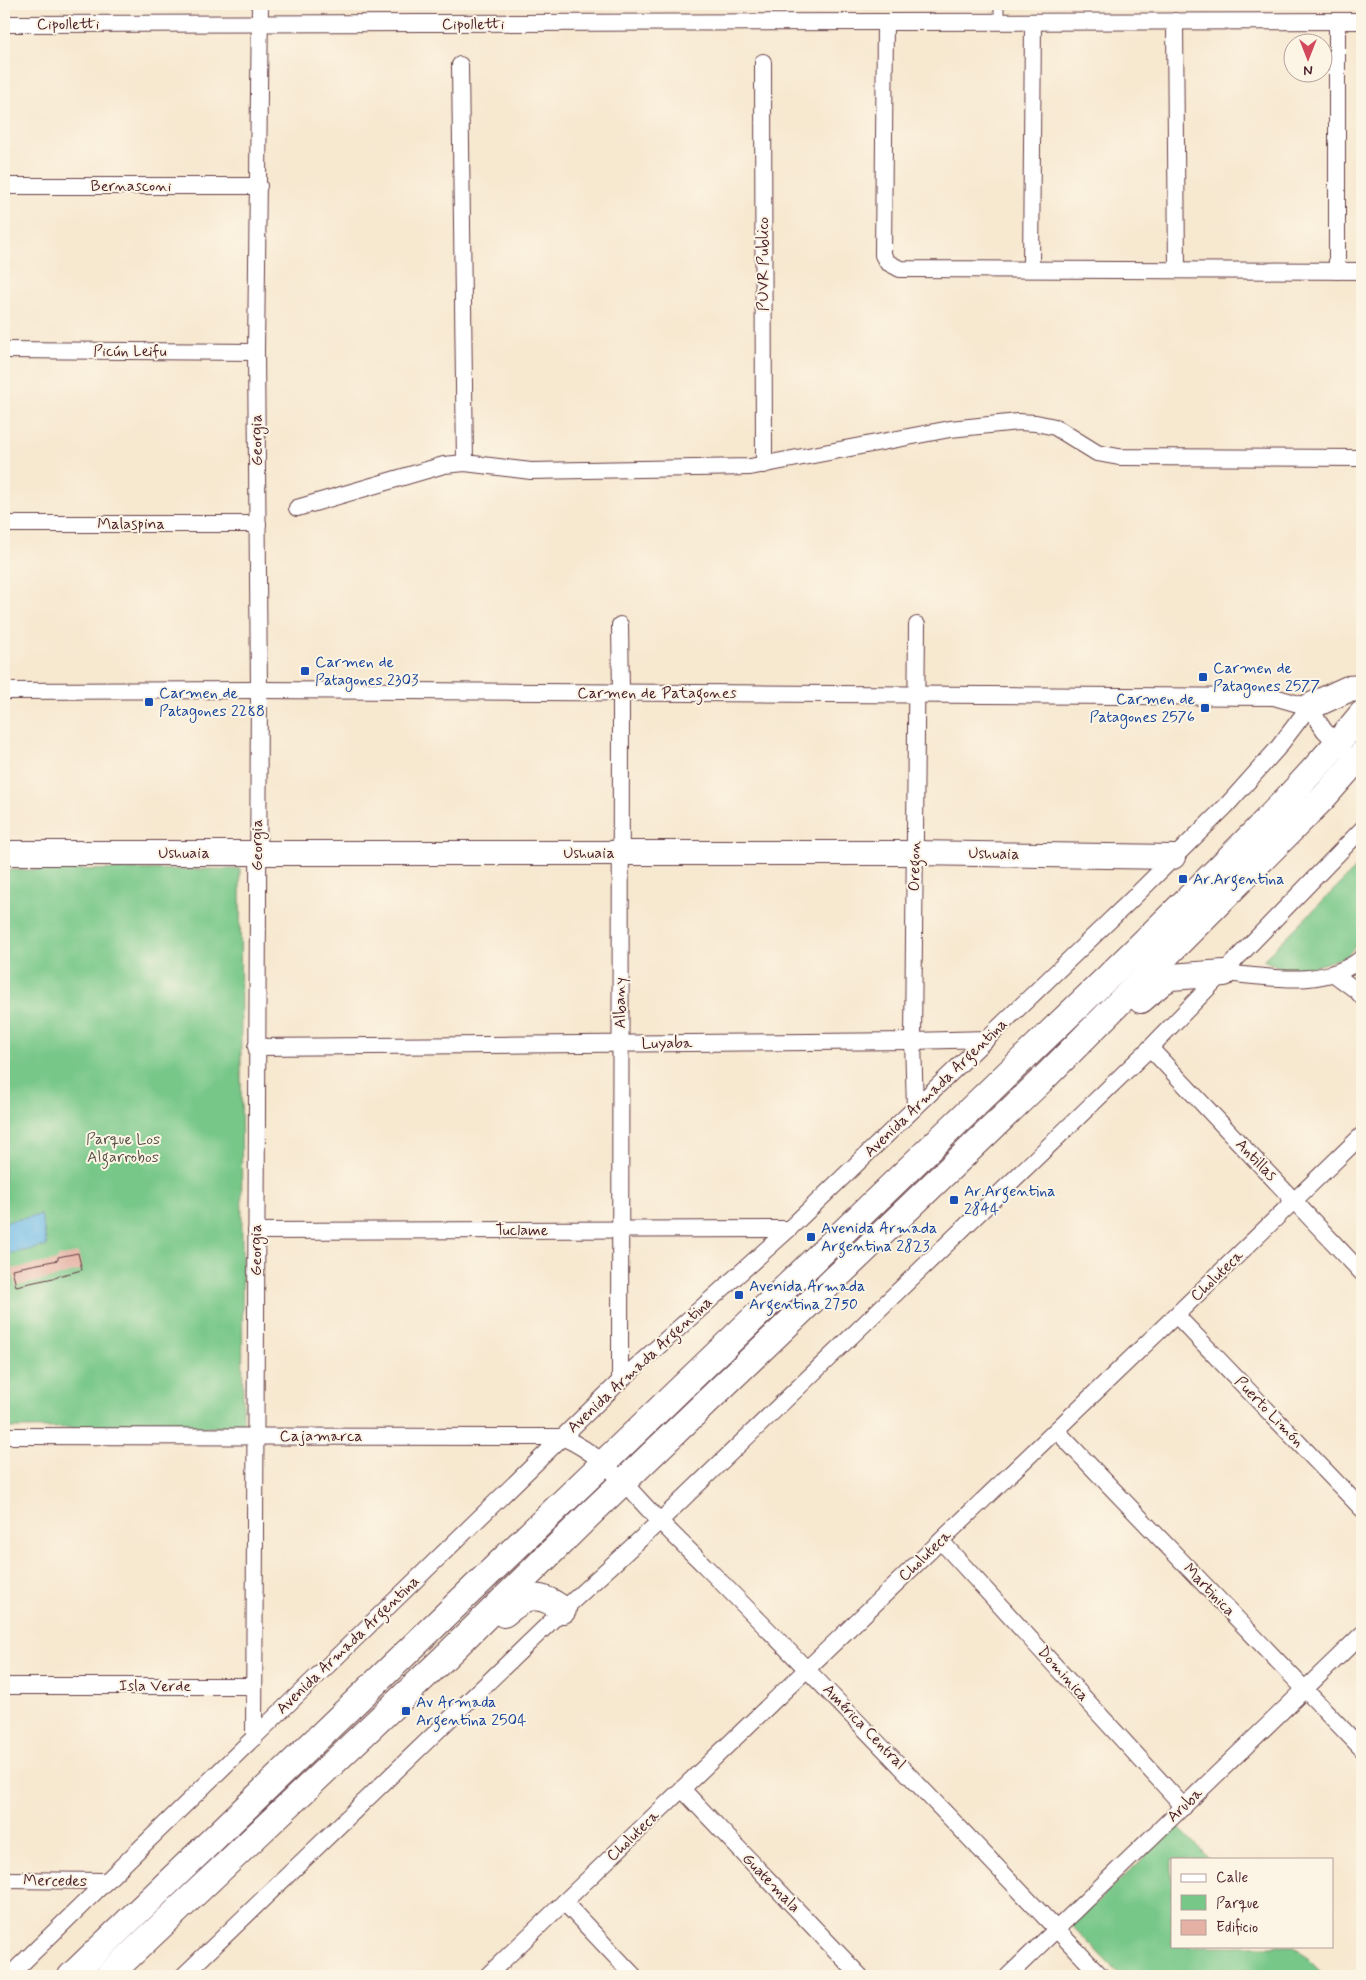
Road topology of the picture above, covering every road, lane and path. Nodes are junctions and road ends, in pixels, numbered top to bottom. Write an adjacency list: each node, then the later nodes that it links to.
1 (260, 4): 10 (street, Georgia)
2 (999, 4): 6 (lane)
3 (1175, 21): 4 (street, Cipolletti); 7 (street, Cipolletti); 16 (street)
4 (1337, 21): 5 (street, Cipolletti); 17 (street)
5 (1362, 21)
6 (999, 22): 7 (street, Cipolletti); 8 (street, Cipolletti)
7 (1033, 22): 15 (street)
8 (885, 23): 10 (street, Cipolletti); 15 (street)
9 (4, 24): 10 (street, Cipolletti)
10 (260, 24): 14 (street, Georgia)
11 (763, 62): 23 (street, PUVR Publico)
12 (460, 65): 22 (street)
13 (4, 186): 14 (street, Bernasconi)
14 (259, 186): 20 (street, Georgia)
15 (1031, 269): 16 (street)
16 (1177, 270): 17 (street)
17 (1337, 271): 18 (street)
18 (1362, 271)
19 (4, 350): 20 (street, Picún Leifu)
20 (256, 352): 26 (street, Georgia)
21 (1362, 458): 23 (street)
22 (466, 464): 23 (street); 24 (street)
23 (764, 465)
24 (297, 508)
25 (4, 524): 26 (street, Malaspina)
26 (258, 524): 30 (street, Georgia)
27 (917, 624): 33 (street, Oregon)
28 (620, 625): 32 (street, Albany)
29 (1362, 688): 34 (main road)
30 (259, 690): 31 (street, Carmen de Patagones); 32 (street, Carmen de Patagones); 39 (street, Georgia)
31 (4, 691)
32 (622, 693): 33 (street, Carmen de Patagones); 40 (street, Albany)
33 (917, 694): 34 (street, Carmen de Patagones); 41 (street, Oregon)
34 (1309, 707): 36 (street); 42 (street, Avenida Armada Argentina)
35 (1362, 714): 36 (main road)
36 (1354, 757): 52 (main road); 66 (main road)
37 (1362, 829): 44 (street)
38 (4, 853): 39 (main road, Ushuaia)
39 (257, 853): 40 (main road, Ushuaia); 50 (street, Georgia)
40 (620, 853): 41 (main road, Ushuaia); 49 (street, Albany)
41 (915, 853): 42 (main road, Ushuaia); 48 (street, Oregon)
42 (1173, 856): 47 (street, Avenida Armada Argentina)
43 (1362, 958): 45 (street)
44 (1224, 973): 45 (street); 51 (street); 52 (main road)
45 (1334, 974): 46 (street)
46 (1362, 997)
47 (987, 1039): 48 (street, Luyaba); 53 (street, Avenida Armada Argentina)
48 (913, 1041): 49 (street, Luyaba); 53 (street, Oregon)
49 (620, 1044): 50 (street, Luyaba); 56 (street, Albany)
50 (256, 1046): 58 (street, Georgia)
51 (1150, 1048): 55 (street, Antillas); 69 (street)
52 (1043, 1078): 67 (main road)
53 (915, 1108): 57 (street, Avenida Armada Argentina)
54 (1362, 1135): 55 (street, Choluteca)
55 (1294, 1200): 59 (street, Antillas); 60 (street, Choluteca)
56 (621, 1229): 57 (street, Tuclame); 58 (street, Tuclame); 61 (street, Albany)
57 (789, 1229): 61 (street, Avenida Armada Argentina)
58 (256, 1231): 64 (street, Georgia)
59 (1362, 1273)
60 (1176, 1315): 62 (street, Choluteca); 68 (street, Puerto Limón)
61 (620, 1381): 65 (street, Avenida Armada Argentina)
62 (1056, 1430): 70 (street, Choluteca); 77 (street, Martinica)
63 (4, 1436): 64 (street, Cajamarca)
64 (255, 1436): 65 (street, Cajamarca); 76 (street, Georgia)
65 (562, 1437): 66 (street, Cajamarca); 78 (street, Avenida Armada Argentina)
66 (604, 1463): 67 (street, Cajamarca); 87 (main road)
67 (624, 1482): 69 (street, América Central); 73 (main road)
68 (1362, 1509)
69 (660, 1521): 71 (street); 74 (street, América Central)
70 (941, 1540): 74 (street, Choluteca); 81 (street, Dominica)
71 (563, 1610): 73 (main road); 89 (street)
72 (1362, 1634): 77 (street, Aruba)
73 (443, 1659): 88 (main road)
74 (808, 1668): 80 (street, Choluteca); 85 (street, América Central)
75 (4, 1686): 76 (street, Isla Verde)
76 (254, 1686): 78 (street)
77 (1305, 1690): 79 (street, Martinica); 81 (street, Aruba)
78 (254, 1738): 83 (street, Avenida Armada Argentina)
79 (1362, 1749)
80 (682, 1790): 84 (street, Choluteca); 92 (street, Guatemala)
81 (1184, 1807): 85 (street, Aruba)
82 (4, 1880): 83 (street, Mercedes)
83 (106, 1882): 86 (street, Avenida Armada Argentina)
84 (564, 1902): 90 (street, Choluteca); 91 (street)
85 (1056, 1929): 93 (street, Aruba); 94 (street, América Central)
86 (9, 1976)
87 (72, 1976)
88 (108, 1976)
89 (183, 1976)
90 (487, 1976)
91 (634, 1976)
92 (860, 1976)
93 (1008, 1976)
94 (1101, 1976)

